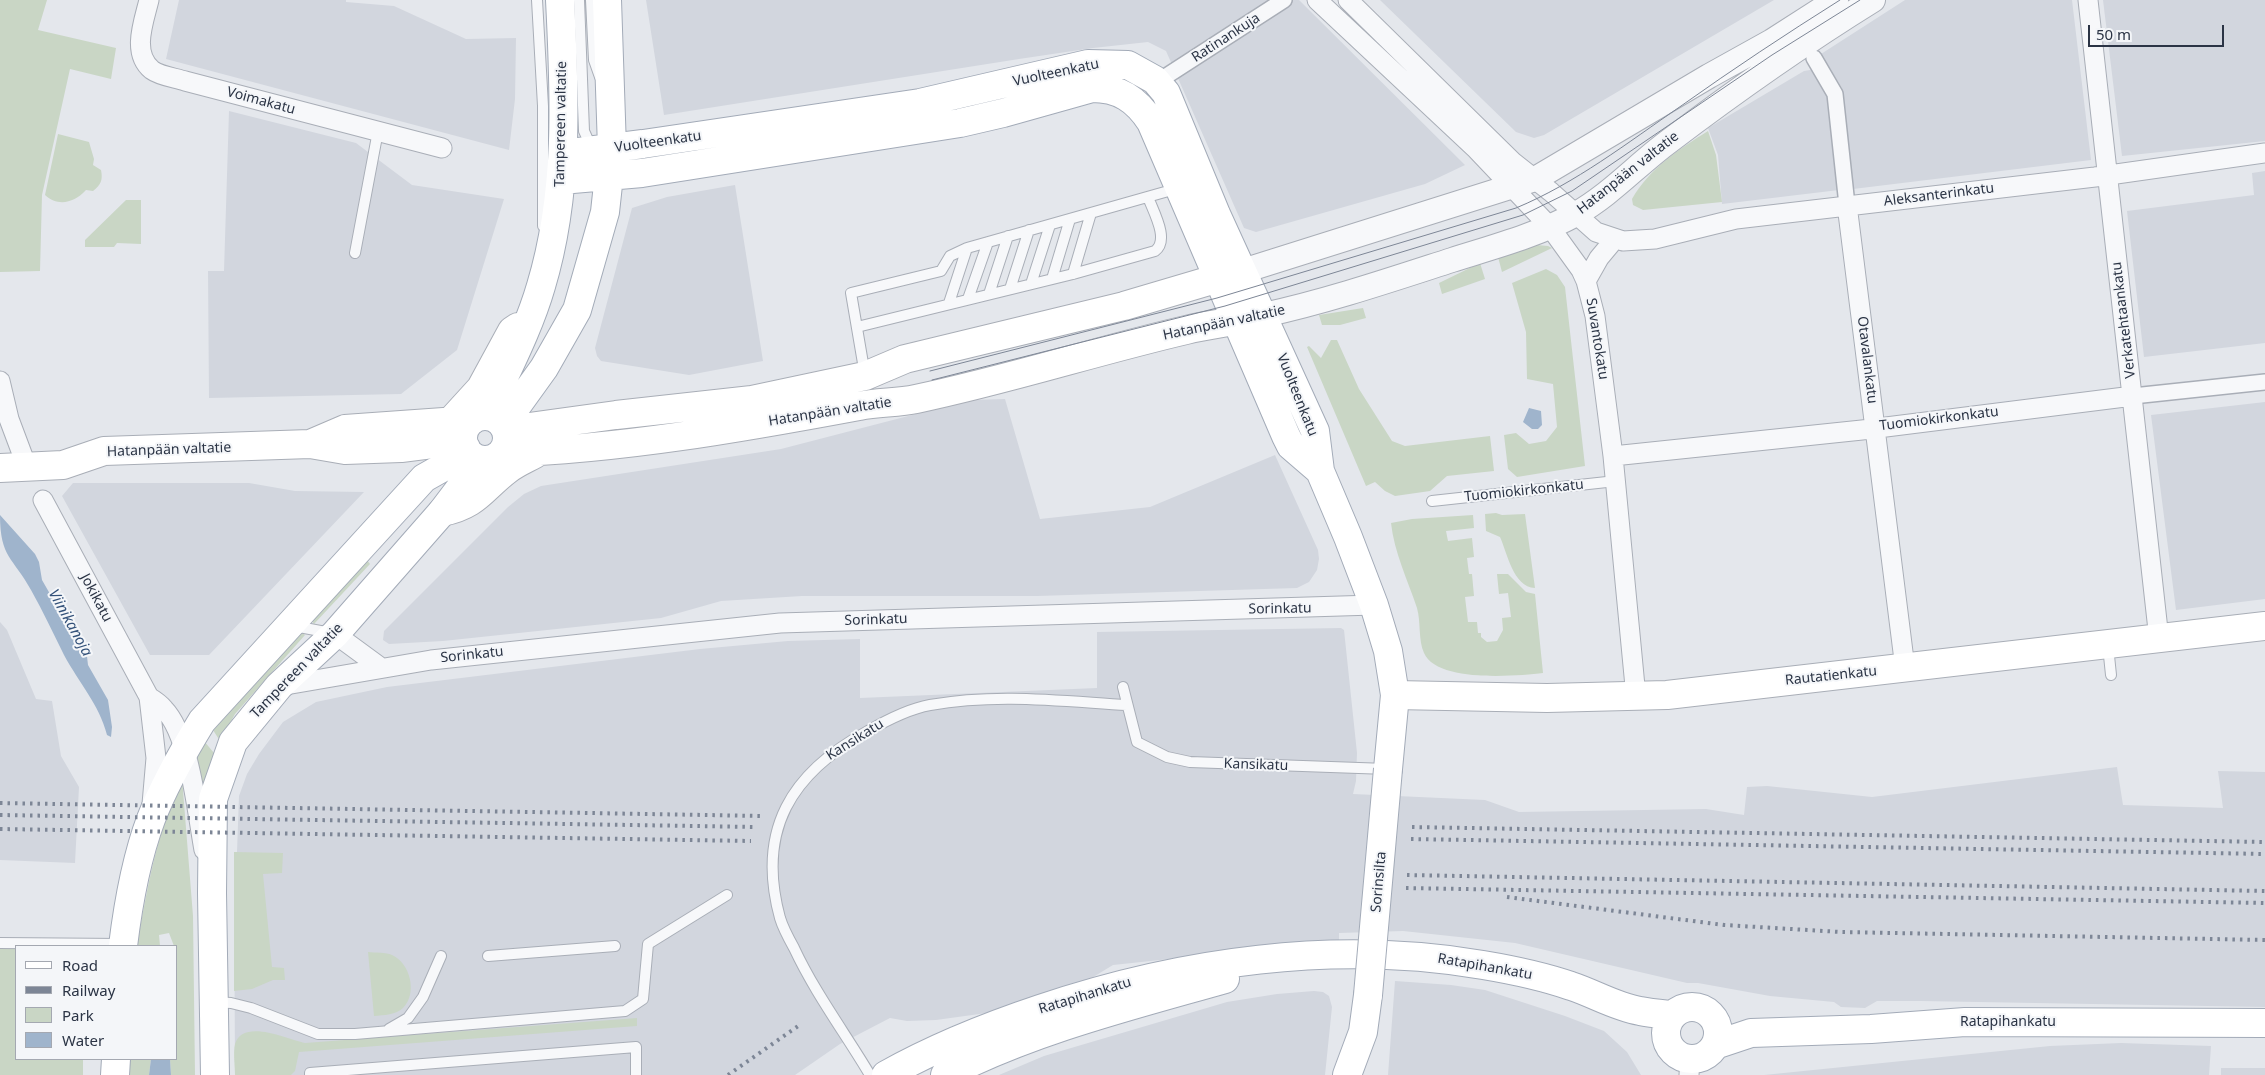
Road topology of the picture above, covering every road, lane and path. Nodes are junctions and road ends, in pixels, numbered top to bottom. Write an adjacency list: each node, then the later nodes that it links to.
1 (149, 0): 16 (street, Voimakatu)
2 (538, 0): 43 (lane)
3 (560, 0): 20 (main road, Tampereen valtatie)
4 (579, 0): 19 (lane)
5 (591, 0): 15 (lane)
6 (607, 0): 15 (main road, Tampereen valtatie)
7 (1284, 0): 14 (street, Ratinankuja)
8 (1317, 0): 24 (street, Suvantokatu)
9 (1348, 0): 22 (street)
10 (1836, 0): 22 (street, Hatanpään valtatie)
11 (1873, 0): 28 (street, Hatanpään valtatie)
12 (2088, 0): 21 (street, Verkatehtaankatu)
13 (1814, 58): 26 (street, Otavalankatu)
14 (1168, 75)
15 (612, 114): 19 (main road, Tampereen valtatie)
16 (378, 131): 17 (street, Voimakatu); 37 (lane)
17 (442, 148)
18 (2265, 153): 21 (street, Aleksanterinkatu)
19 (613, 162): 20 (main road, Vuolteenkatu); 23 (main road, Vuolteenkatu); 57 (main road, Tampereen valtatie)
20 (562, 167): 43 (main road, Tampereen valtatie)
21 (2107, 175): 26 (street, Aleksanterinkatu); 55 (street, Verkatehtaankatu)
22 (1535, 179): 24 (street, Hatanpään valtatie); 28 (street)
23 (1190, 185): 25 (lane); 39 (main road, Vuolteenkatu)
24 (1510, 187): 31 (street, Suvantokatu); 39 (street, Hatanpään valtatie)
25 (1148, 197): 27 (lane); 38 (lane)
26 (1847, 205): 34 (street, Aleksanterinkatu); 56 (street, Otavalankatu)
27 (1091, 213): 29 (lane); 38 (lane)
28 (1577, 214): 31 (street, Hatanpään valtatie); 34 (street, Aleksanterinkatu)
29 (1070, 219): 30 (lane); 40 (lane)
30 (1050, 224): 32 (lane); 42 (lane)
31 (1550, 227): 41 (street, Suvantokatu); 48 (street, Hatanpään valtatie)
32 (1029, 230): 33 (lane); 44 (lane)
33 (1008, 236): 35 (lane); 45 (lane)
34 (1614, 240): 41 (street)
35 (988, 242): 36 (lane); 46 (lane)
36 (967, 248): 47 (lane); 51 (lane)
37 (355, 253)
38 (1073, 274): 40 (lane)
39 (1231, 274): 48 (main road, Vuolteenkatu); 50 (main road, Vuolteenkatu); 54 (main road, Hatanpään valtatie)
40 (1052, 279): 42 (lane)
41 (1586, 281): 59 (street, Suvantokatu)
42 (1031, 284): 44 (lane)
43 (541, 286): 49 (main road, Tampereen valtatie)
44 (1010, 289): 45 (lane)
45 (989, 294): 46 (lane)
46 (968, 299): 47 (lane)
47 (949, 303): 51 (lane)
48 (1264, 315): 50 (main road, Hatanpään valtatie); 62 (main road, Vuolteenkatu)
49 (530, 320): 57 (main road, Tampereen valtatie); 57 (main road)
50 (1236, 321): 54 (main road, Hatanpään valtatie); 62 (main road, Vuolteenkatu)
51 (857, 328): 54 (lane)
52 (0, 381): 60 (street)
53 (2265, 382): 55 (street, Tuomiokirkonkatu)
54 (868, 390): 57 (main road, Hatanpään valtatie); 58 (main road, Hatanpään valtatie)
55 (2133, 396): 56 (street, Tuomiokirkonkatu); 71 (street, Verkatehtaankatu)
56 (1876, 427): 59 (street, Tuomiokirkonkatu); 74 (street, Otavalankatu)
57 (481, 435): 58 (main road, Hatanpään valtatie); 60 (main road, Hatanpään valtatie); 66 (main road, Tampereen valtatie); 68 (main road, Tampereen valtatie)
58 (539, 452): 66 (main road)
59 (1613, 456): 63 (street, Suvantokatu)
60 (27, 467): 61 (main road, Hatanpään valtatie)
61 (0, 468)
62 (1320, 471): 67 (main road, Vuolteenkatu)
63 (1616, 481): 65 (lane, Tuomiokirkonkatu); 80 (street, Suvantokatu)
64 (43, 500): 79 (street, Jokikatu)
65 (1432, 501)
66 (442, 512): 70 (main road, Tampereen valtatie)
67 (1374, 605): 73 (street, Sorinkatu); 78 (main road, Vuolteenkatu)
68 (288, 625): 70 (lane); 82 (main road, Tampereen valtatie)
69 (2265, 626): 71 (main road, Rautatienkatu)
70 (335, 634): 73 (street); 76 (main road, Tampereen valtatie)
71 (2159, 639): 72 (main road, Rautatienkatu)
72 (2108, 646): 74 (main road, Rautatienkatu); 75 (lane)
73 (380, 667): 76 (street, Sorinkatu)
74 (1905, 668): 80 (main road, Rautatienkatu)
75 (2111, 675)
76 (279, 686): 85 (main road, Tampereen valtatie)
77 (1123, 687): 81 (lane, Kansikatu)
78 (1395, 695): 80 (main road, Rautatienkatu); 83 (main road, Vuolteenkatu)
79 (149, 697): 82 (street, Jokikatu); 84 (street, Jokikatu)
80 (1636, 697)
81 (1127, 705): 83 (lane, Kansikatu); 105 (lane, Kansikatu)
82 (185, 750): 84 (main road, Tampereen valtatie); 85 (street, Jokikatu)
83 (1388, 769): 97 (main road, Sorinsilta, bridge)
84 (151, 820): 88 (main road, Tampereen valtatie)
85 (212, 893): 93 (main road, Tampereen valtatie)
86 (727, 895): 96 (lane)
87 (0, 943): 88 (lane)
88 (123, 945)
89 (615, 946): 91 (lane)
90 (441, 956): 96 (lane)
91 (488, 956)
92 (1295, 957): 95 (main road, Ratapihankatu); 106 (main road, Ratapihankatu); 107 (main road, Ratapihankatu)
93 (214, 1002): 96 (lane); 102 (main road, Tampereen valtatie)
94 (2265, 1023): 98 (main road, Ratapihankatu)
95 (1669, 1025): 98 (main road); 100 (main road)
96 (386, 1031)
97 (1363, 1032): 108 (main road); 109 (main road)
98 (1715, 1034): 100 (main road)
99 (116, 1060): 101 (main road)
100 (1690, 1067)
101 (116, 1075)
102 (215, 1075)
103 (310, 1075): 104 (lane)
104 (636, 1075)
105 (870, 1075)
106 (886, 1075)
107 (945, 1075)
108 (1347, 1075)
109 (1365, 1075)

